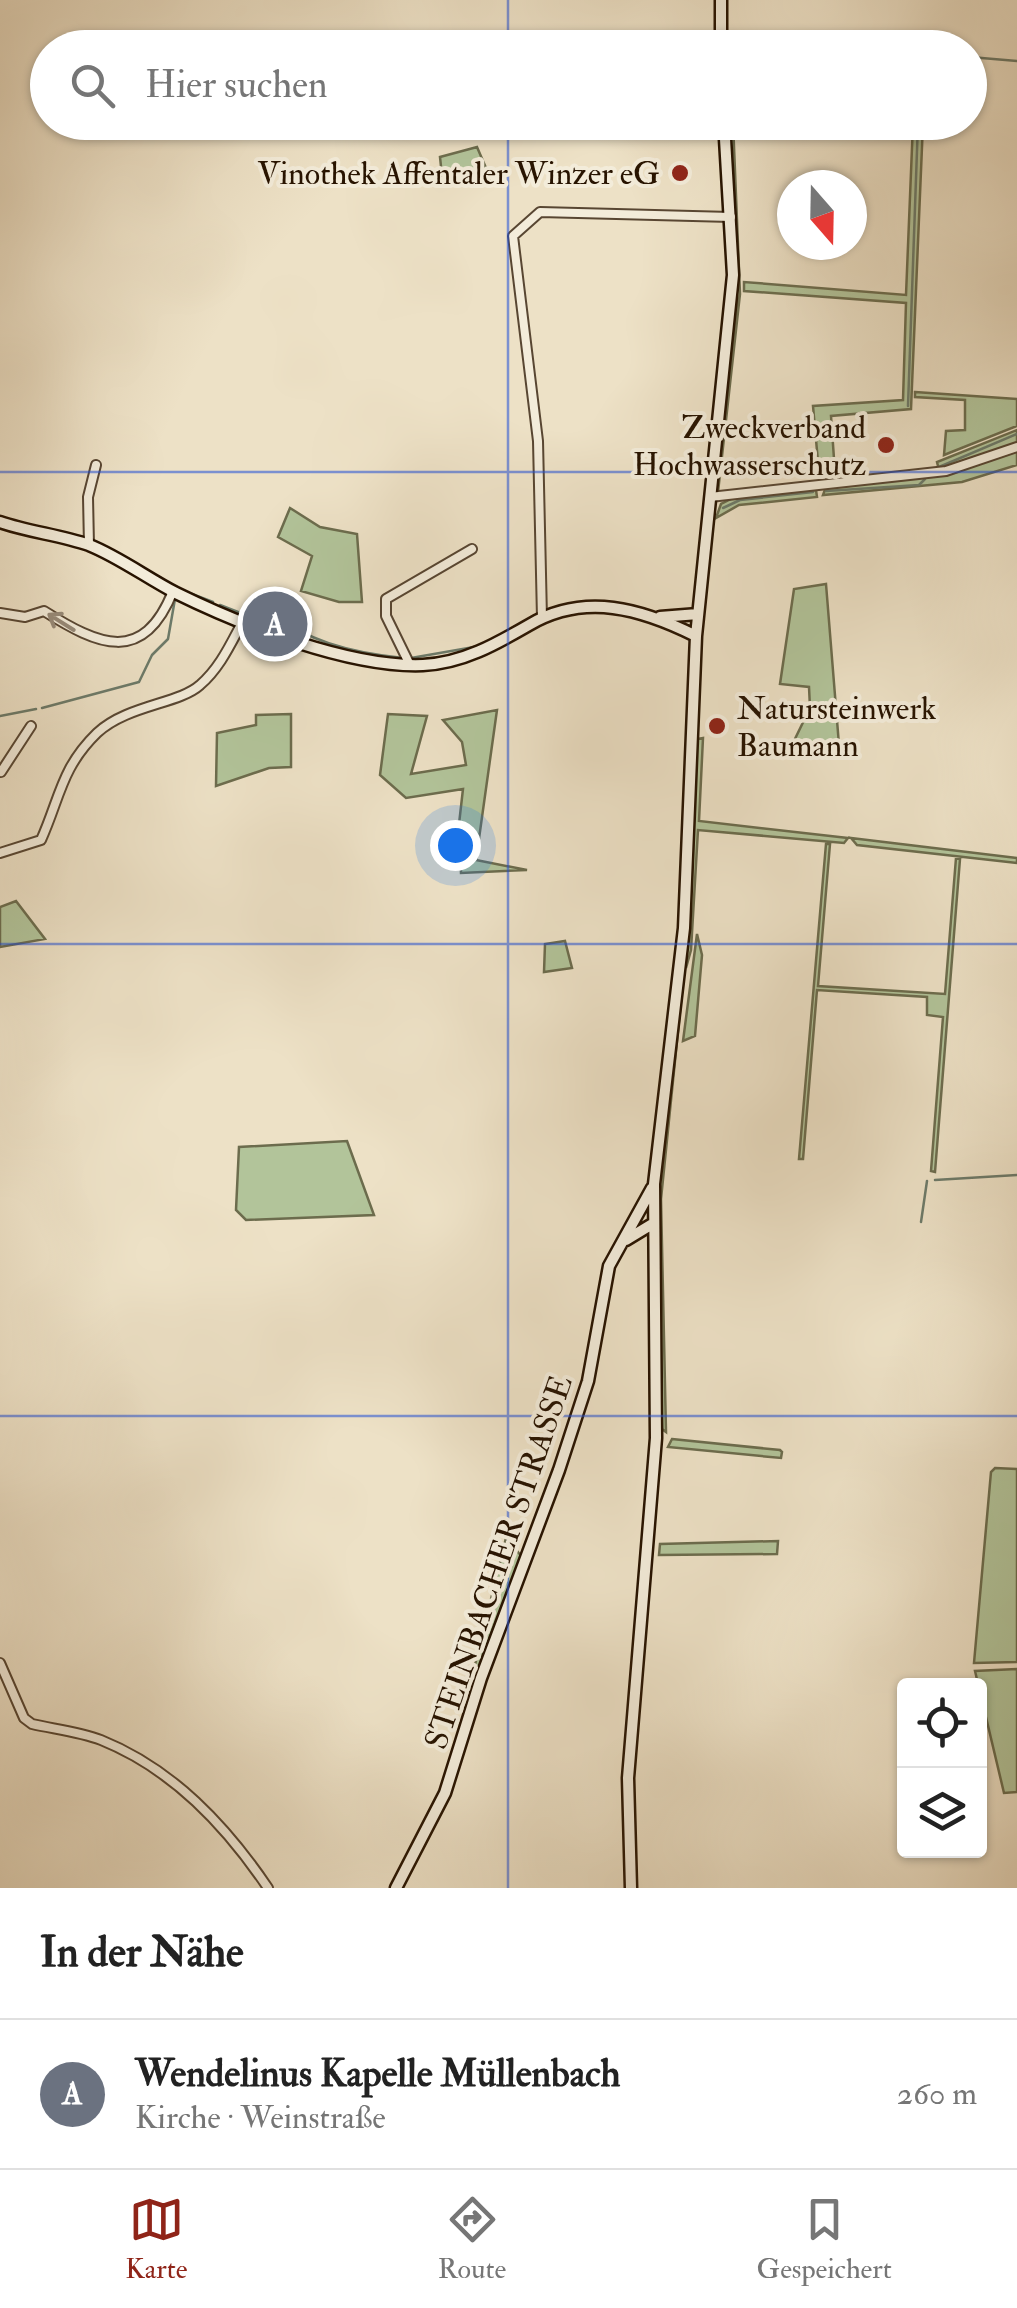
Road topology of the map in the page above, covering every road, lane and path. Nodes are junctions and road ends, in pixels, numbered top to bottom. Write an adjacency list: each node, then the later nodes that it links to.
1 (721, 0): 2 (street)
2 (721, 30)
3 (725, 140): 4 (street)
4 (730, 217): 7 (street); 15 (street)
5 (1017, 447): 7 (street)
6 (96, 465): 9 (street)
7 (710, 496): 13 (street)
8 (0, 522): 9 (street)
9 (89, 545): 11 (street)
10 (472, 549): 18 (street)
11 (173, 591): 12 (street, one-way to 12); 16 (street)
12 (0, 613)
13 (698, 614): 14 (street); 17 (street)
14 (659, 617): 15 (street); 17 (street)
15 (542, 618): 18 (street)
16 (243, 621): 18 (street); 21 (street)
17 (696, 636): 22 (street)
18 (409, 660)
19 (31, 726): 20 (street)
20 (0, 772)
21 (0, 853)
22 (654, 1184): 23 (street); 24 (street, STEINBACHER STRASSE)
23 (654, 1224): 24 (street); 28 (street)
24 (622, 1244): 27 (street, STEINBACHER STRASSE)
25 (0, 1663): 26 (street)
26 (268, 1888)
27 (396, 1888)
28 (632, 1888)

